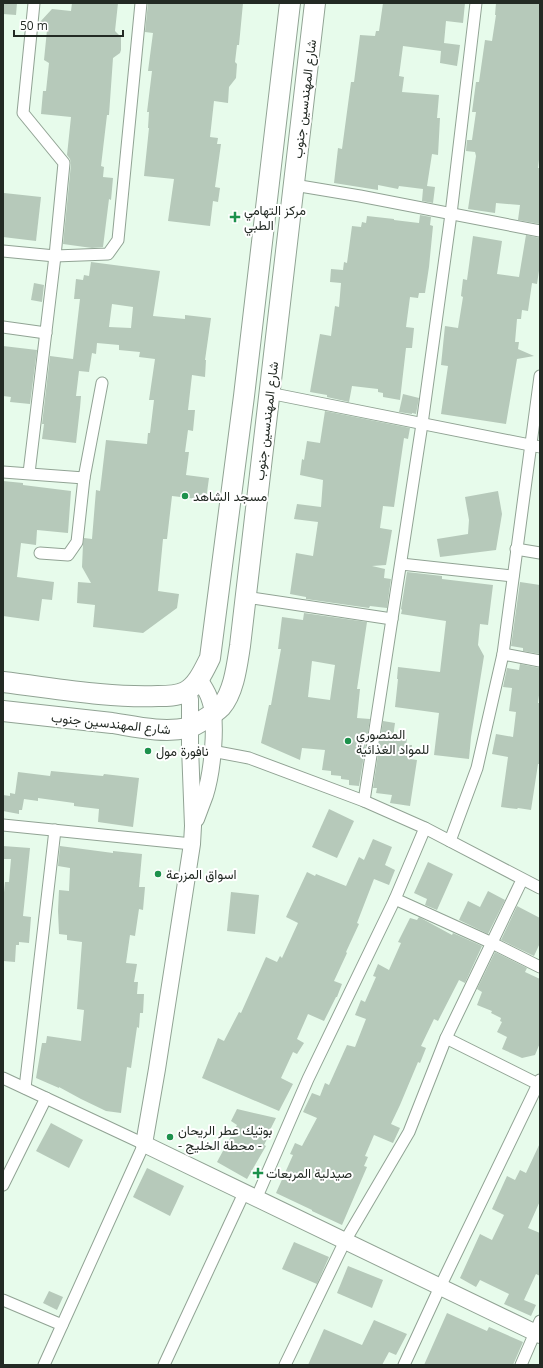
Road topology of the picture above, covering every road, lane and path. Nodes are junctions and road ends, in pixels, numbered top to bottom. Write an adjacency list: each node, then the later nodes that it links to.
1 (34, 3): 10 (street)
2 (141, 3): 10 (street)
3 (290, 3): 30 (highway, شارع المهندسين جنوب)
4 (315, 3): 6 (highway, شارع المهندسين جنوب)
5 (476, 3): 7 (street)
6 (294, 185): 7 (street); 15 (highway, شارع المهندسين جنوب)
7 (451, 214): 8 (street); 16 (street)
8 (540, 231)
9 (3, 251): 10 (street)
10 (55, 256): 12 (street)
11 (3, 327): 12 (street)
12 (46, 333): 19 (street)
13 (540, 376): 17 (street)
14 (102, 383): 20 (street)
15 (269, 392): 16 (street); 26 (highway, شارع المهندسين جنوب)
16 (422, 424): 17 (street); 24 (street)
17 (536, 446): 21 (street)
18 (3, 472): 19 (street)
19 (28, 473): 20 (street)
20 (84, 478): 22 (street)
21 (516, 549): 23 (street); 25 (street)
22 (40, 553)
23 (540, 553)
24 (401, 564): 25 (street); 27 (street)
25 (513, 576): 28 (street)
26 (246, 597): 27 (street); 34 (highway, شارع المهندسين جنوب)
27 (392, 618): 37 (street)
28 (503, 654): 29 (street); 42 (street)
29 (540, 661)
30 (199, 679): 32 (highway, شارع المهندسين جنوب); 34 (street)
31 (3, 682): 32 (highway)
32 (185, 692): 35 (street)
33 (3, 711): 35 (highway, شارع المهندسين جنوب)
34 (213, 713): 35 (highway, شارع المهندسين جنوب); 36 (street)
35 (190, 728): 39 (street)
36 (212, 750): 37 (street); 39 (street)
37 (364, 801): 40 (street)
38 (3, 825): 41 (street)
39 (193, 826): 43 (street)
40 (425, 828): 42 (street); 46 (street)
41 (55, 830): 43 (street); 52 (street)
42 (450, 841): 44 (street)
43 (192, 844): 54 (street)
44 (522, 880): 45 (street); 47 (street)
45 (540, 888)
46 (395, 899): 47 (street); 56 (street)
47 (492, 943): 48 (street); 49 (street)
48 (540, 967)
49 (446, 1038): 51 (street); 57 (street)
50 (3, 1078): 52 (street)
51 (539, 1082): 58 (street)
52 (25, 1088): 53 (street)
53 (46, 1098): 54 (street); 55 (street)
54 (144, 1144): 56 (street); 60 (street)
55 (3, 1185)
56 (250, 1196): 57 (street); 63 (street)
57 (345, 1241): 58 (street); 64 (street)
58 (440, 1287): 61 (street); 65 (street)
59 (3, 1300): 60 (street)
60 (62, 1325): 62 (street)
61 (538, 1329): 66 (street)
62 (44, 1365)
63 (164, 1365)
64 (285, 1365)
65 (404, 1365)
66 (521, 1365)

